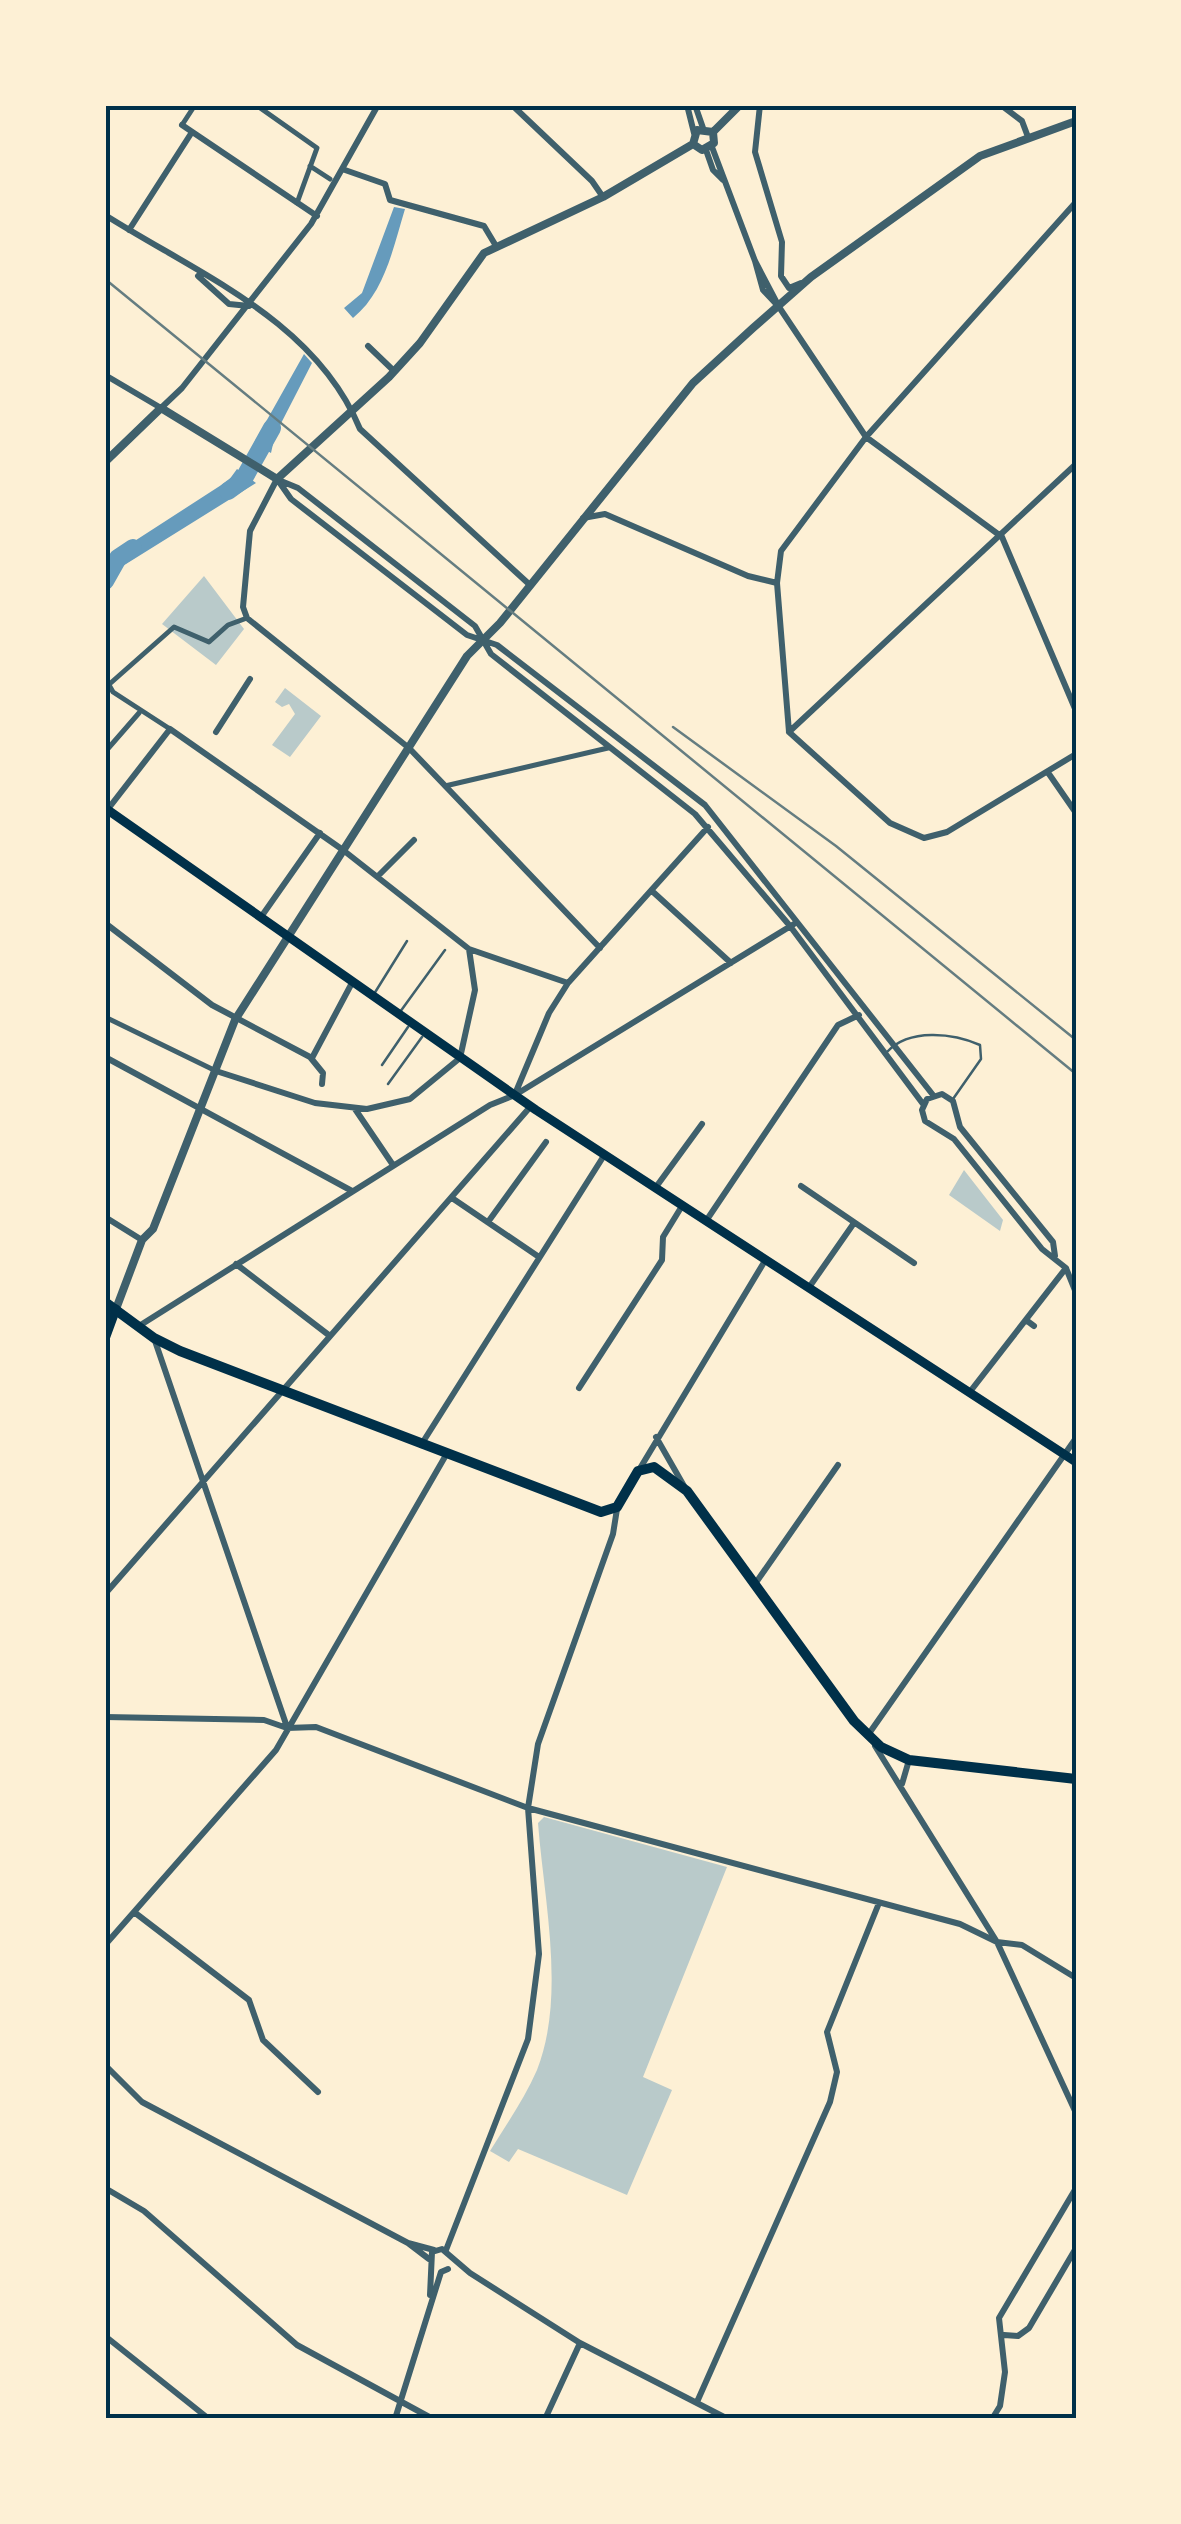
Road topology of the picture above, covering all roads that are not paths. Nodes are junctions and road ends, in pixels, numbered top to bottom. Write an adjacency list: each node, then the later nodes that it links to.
1 (195, 105): 11 (street)
2 (256, 105): 18 (street)
3 (378, 105): 19 (street)
4 (512, 105): 21 (street)
5 (687, 105): 14 (street)
6 (695, 105): 12 (street)
7 (740, 105): 12 (street)
8 (760, 105): 28 (street)
9 (1001, 105): 15 (street)
10 (1076, 121): 15 (street)
11 (182, 125): 13 (street)
12 (708, 130): 14 (street); 17 (street)
13 (192, 132): 23 (street); 26 (street)
14 (694, 134): 16 (street)
15 (1028, 138): 28 (street)
16 (694, 144): 17 (street); 21 (street)
17 (709, 148): 30 (street)
18 (310, 166): 20 (street); 23 (street)
19 (345, 170): 25 (street); 27 (street)
20 (330, 180)
21 (602, 197): 27 (street)
22 (1076, 202): 36 (street)
23 (297, 204): 25 (street)
24 (105, 215): 26 (street)
25 (317, 216): 29 (street)
26 (129, 230): 29 (street)
27 (496, 246): 32 (street)
28 (811, 277): 30 (street)
29 (250, 306): 34 (street); 35 (street)
30 (778, 306): 36 (street); 40 (street)
31 (368, 346): 32 (street)
32 (394, 371): 35 (street)
33 (105, 375): 34 (street)
34 (161, 408): 37 (street); 39 (street)
35 (352, 408): 39 (street); 43 (street)
36 (866, 438): 41 (street); 42 (street)
37 (105, 462)
38 (1076, 464): 41 (street)
39 (278, 479): 44 (street); 45 (street); 45 (street)
40 (584, 518): 42 (street); 43 (street)
41 (1002, 537): 48 (street); 52 (street)
42 (778, 583): 52 (street)
43 (530, 585): 45 (street)
44 (247, 618): 47 (street); 54 (street)
45 (482, 640): 53 (street); 54 (street); 61 (street)
46 (250, 678): 51 (street)
47 (107, 683): 49 (street)
48 (1076, 711)
49 (140, 712): 50 (street); 55 (street)
50 (170, 729): 59 (street); 63 (street)
51 (216, 732)
52 (789, 732): 57 (street)
53 (611, 747): 58 (street); 62 (street)
54 (409, 748): 58 (street); 65 (street)
55 (105, 752)
56 (1076, 754): 57 (street)
57 (1049, 774): 60 (street)
58 (445, 786): 73 (street)
59 (106, 808): 68 (main road)
60 (1076, 813)
61 (715, 820): 62 (street); 70 (street)
62 (708, 827): 67 (street); 70 (street)
63 (320, 833): 65 (street); 68 (street)
64 (414, 840): 66 (street)
65 (343, 850): 66 (street); 71 (street)
66 (378, 876): 74 (street)
67 (652, 890): 73 (street); 76 (street)
68 (261, 917): 71 (main road)
69 (105, 923): 83 (street)
70 (792, 924): 76 (street); 81 (street); 86 (street)
71 (288, 936): 77 (main road); 83 (street)
72 (408, 941): 79 (lane)
73 (600, 948): 78 (street)
74 (470, 949): 78 (street); 90 (street)
75 (445, 950): 80 (lane)
76 (730, 963): 95 (street)
77 (353, 981): 79 (main road); 89 (street)
78 (568, 983): 95 (street)
79 (373, 995): 80 (main road)
80 (400, 1014): 84 (main road)
81 (859, 1015): 87 (street); 114 (street)
82 (105, 1017): 92 (street)
83 (235, 1020): 89 (street); 92 (street)
84 (412, 1022): 85 (main road); 91 (lane)
85 (426, 1032): 90 (main road); 94 (lane)
86 (892, 1046): 87 (lane); 96 (street); 97 (lane)
87 (886, 1053): 98 (street)
88 (105, 1057): 99 (street)
89 (312, 1058): 93 (street)
90 (460, 1058): 95 (main road); 101 (street)
91 (382, 1064)
92 (216, 1070): 99 (street); 101 (street)
93 (322, 1084)
94 (388, 1084)
95 (515, 1095): 100 (main road); 107 (street)
96 (933, 1095): 97 (street); 98 (street)
97 (952, 1100): 102 (street)
98 (923, 1104): 104 (street)
99 (202, 1106): 110 (street); 117 (street)
100 (531, 1106): 106 (main road); 111 (street)
101 (355, 1109): 107 (street)
102 (956, 1116): 104 (street); 118 (street)
103 (702, 1124): 109 (street)
104 (941, 1129): 118 (street)
105 (546, 1142): 115 (street)
106 (605, 1154): 109 (main road); 119 (street)
107 (393, 1165): 110 (street)
108 (800, 1186): 116 (street)
109 (655, 1188): 112 (main road)
110 (352, 1191): 121 (street)
111 (452, 1198): 115 (street); 131 (street)
112 (682, 1206): 114 (main road); 134 (street)
113 (105, 1216): 117 (street)
114 (706, 1221): 120 (main road)
115 (488, 1222): 119 (street)
116 (854, 1223): 122 (street); 124 (street)
117 (142, 1240): 127 (street)
118 (1055, 1256): 123 (street)
119 (539, 1257): 139 (street)
120 (766, 1258): 124 (main road); 137 (street)
121 (236, 1264): 129 (street); 131 (street)
122 (914, 1264)
123 (1070, 1272): 125 (street); 128 (street)
124 (810, 1286): 136 (main road)
125 (1076, 1293)
126 (105, 1302): 127 (main road)
127 (116, 1309): 129 (main road); 133 (main road)
128 (1026, 1320): 130 (street); 136 (street)
129 (139, 1326): 132 (main road)
130 (1034, 1326)
131 (330, 1336): 135 (street)
132 (154, 1338): 135 (main road); 145 (street)
133 (105, 1340)
134 (579, 1388)
135 (281, 1391): 139 (main road); 145 (street)
136 (970, 1393): 140 (main road)
137 (656, 1438): 144 (street); 146 (street)
138 (1076, 1438): 140 (street)
139 (420, 1446): 141 (main road)
140 (1064, 1454): 142 (main road); 152 (street)
141 (446, 1455): 147 (main road); 151 (street)
142 (1076, 1462)
143 (838, 1465): 148 (street)
144 (638, 1471): 146 (main road); 147 (main road)
145 (205, 1478): 149 (street); 151 (street)
146 (687, 1491): 148 (main road)
147 (617, 1507): 157 (street)
148 (755, 1584): 152 (main road)
149 (105, 1594)
150 (105, 1717): 151 (street)
151 (288, 1728): 157 (street); 159 (street)
152 (868, 1734): 153 (main road); 156 (street)
153 (897, 1755): 154 (main road); 156 (street)
154 (910, 1760): 155 (main road); 156 (street)
155 (1076, 1779)
156 (902, 1790): 160 (street)
157 (528, 1808): 158 (street); 174 (street)
158 (880, 1903): 161 (street); 182 (street)
159 (134, 1912): 163 (street); 166 (street)
160 (985, 1922): 161 (street); 162 (street)
161 (960, 1924): 162 (street)
162 (997, 1942): 164 (street); 167 (street)
163 (105, 1945)
164 (1076, 1978)
165 (105, 2066): 171 (street)
166 (318, 2092)
167 (1076, 2113)
168 (105, 2188): 183 (street)
169 (1076, 2188): 170 (street)
170 (1072, 2200): 179 (street)
171 (408, 2243): 173 (street); 175 (street)
172 (1076, 2248): 179 (street)
173 (435, 2250): 174 (street); 175 (street)
174 (448, 2253): 176 (street); 177 (street)
175 (430, 2263): 176 (street); 178 (street)
176 (444, 2270): 177 (street); 178 (street)
177 (470, 2273): 181 (street)
178 (430, 2295): 183 (street)
179 (1004, 2334): 189 (street)
180 (105, 2336): 184 (street)
181 (580, 2343): 182 (street); 187 (street)
182 (698, 2402): 188 (street)
183 (398, 2404): 185 (street); 186 (street)
184 (209, 2419)
185 (395, 2419)
186 (433, 2419)
187 (544, 2419)
188 (728, 2419)
189 (992, 2419)

